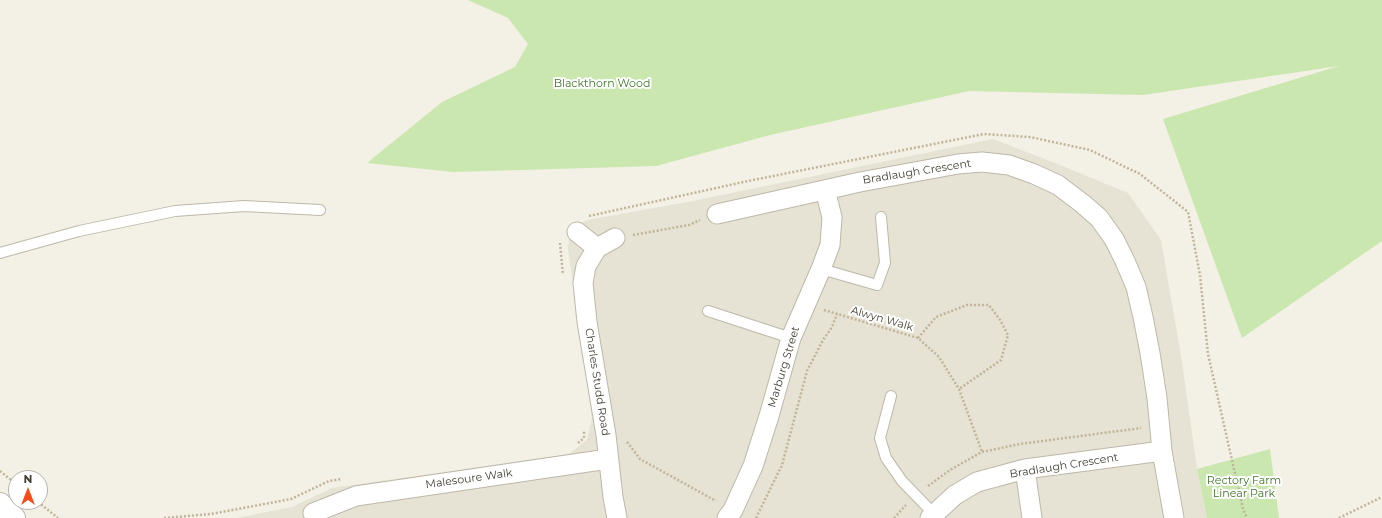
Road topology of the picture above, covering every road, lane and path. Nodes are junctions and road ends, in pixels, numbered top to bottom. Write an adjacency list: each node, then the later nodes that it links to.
1 (825, 190): 3 (street, Bradlaugh Crescent); 10 (street, Marburg Street); 22 (street, Bradlaugh Crescent)
2 (320, 210): 9 (lane)
3 (717, 214): 7 (path)
4 (587, 216): 43 (path)
5 (881, 217): 10 (lane)
6 (568, 235): 8 (street); 11 (path)
7 (615, 238): 8 (street, Charles Studd Road)
8 (597, 248): 20 (street, Charles Studd Road)
9 (0, 253)
10 (821, 269): 12 (street, Marburg Street)
11 (564, 282)
12 (805, 305): 14 (path, Alwyn Walk); 15 (street, Marburg Street)
13 (708, 311): 15 (lane)
14 (837, 314): 16 (path, Alwyn Walk); 40 (path)
15 (791, 338): 34 (street, Marburg Street)
16 (918, 338): 17 (path, Alwyn Walk); 17 (path)
17 (959, 389): 23 (path, Alwyn Walk)
18 (891, 396): 35 (lane)
19 (583, 430): 21 (path)
20 (606, 435): 24 (street, Charles Studd Road); 34 (path)
21 (572, 445)
22 (1162, 451): 25 (street, Bradlaugh Crescent); 42 (street, Bradlaugh Crescent)
23 (982, 452)
24 (608, 459): 32 (street, Malesoure Walk); 39 (street, Charles Studd Road)
25 (1025, 469): 35 (street, Bradlaugh Crescent); 41 (street)
26 (0, 471): 27 (path)
27 (8, 478)
28 (345, 478): 38 (path)
29 (1382, 497): 44 (path)
30 (0, 504): 36 (street)
31 (48, 510): 37 (path)
32 (334, 512): 33 (street, Malesoure Walk)
33 (313, 513)
34 (730, 514)
35 (932, 516)
36 (14, 518)
37 (58, 518)
38 (164, 518)
39 (617, 518)
40 (756, 518)
41 (1032, 518)
42 (1174, 518)
43 (1247, 518)
44 (1339, 518)

